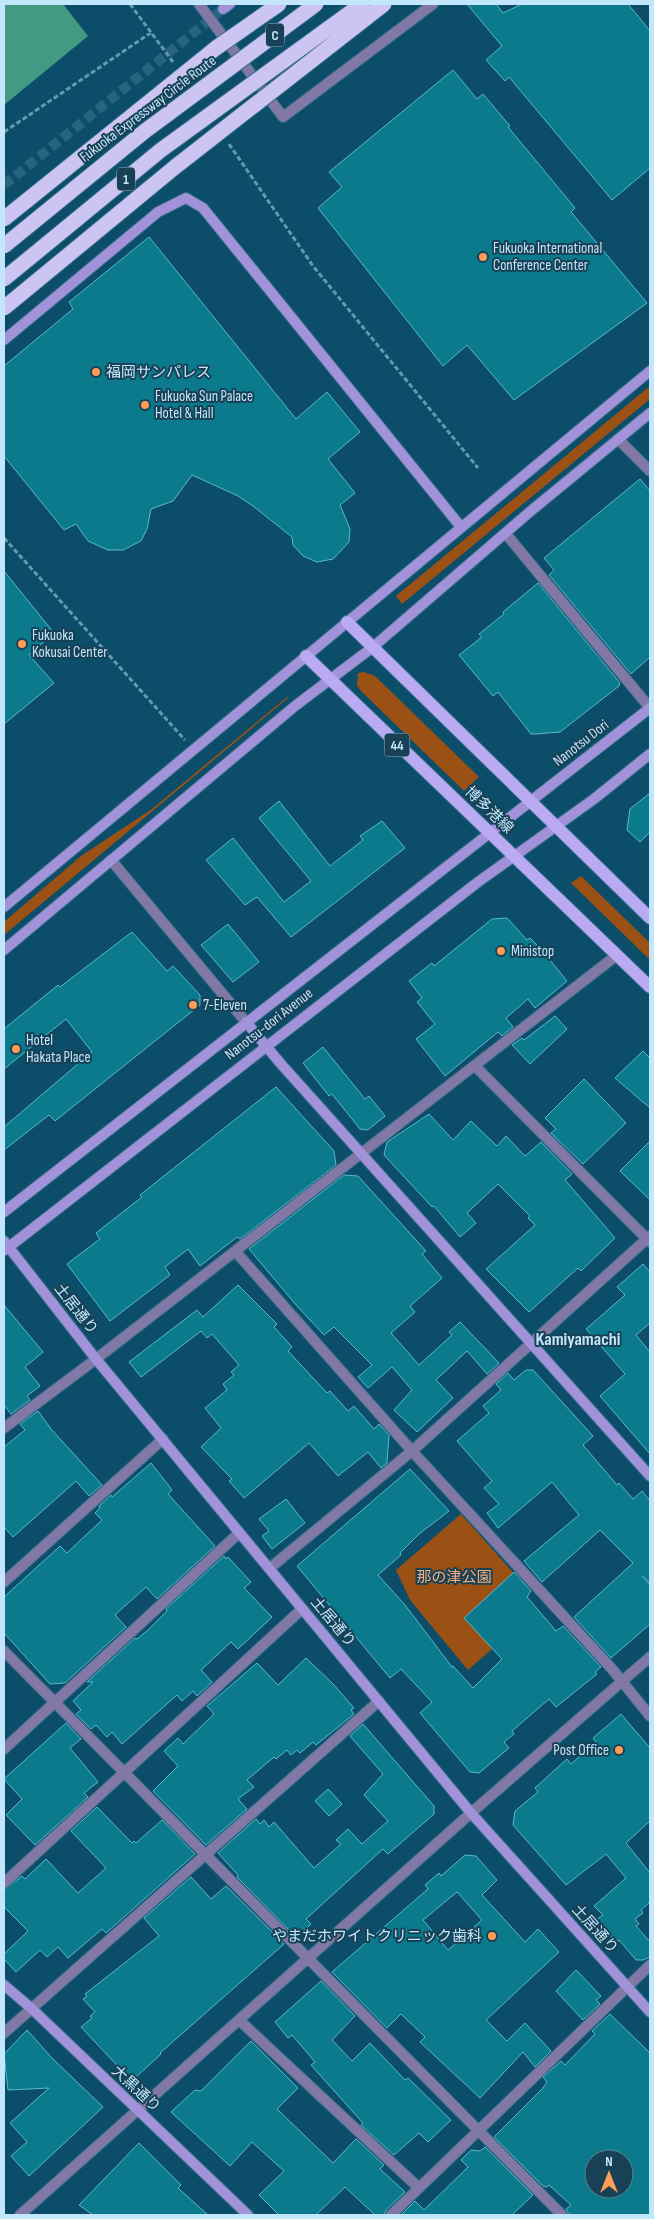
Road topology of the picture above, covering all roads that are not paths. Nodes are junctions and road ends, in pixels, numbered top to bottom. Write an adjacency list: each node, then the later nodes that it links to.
1 (199, 4): 6 (street)
2 (279, 4): 7 (highway, bridge)
3 (316, 4): 8 (highway, Fukuoka Expressway Circle Route / C, bridge)
4 (362, 4): 9 (highway, 1, bridge)
5 (384, 4): 10 (highway, bridge)
6 (433, 4)
7 (4, 219)
8 (4, 246)
9 (4, 279)
10 (4, 308)
11 (4, 340): 16 (street)
12 (650, 371): 16 (street)
13 (650, 413): 14 (street)
14 (618, 439): 15 (street); 17 (street)
15 (650, 471)
16 (461, 527): 18 (street)
17 (506, 534): 19 (street); 22 (street)
18 (347, 622): 19 (main road); 20 (street)
19 (372, 647): 21 (street); 24 (main road)
20 (306, 656): 21 (main road, 博多港線 / 44); 29 (street)
21 (330, 681): 26 (main road, 博多港線 / 44); 28 (street)
22 (650, 708): 24 (street, Nanotsu Dori)
23 (650, 754): 25 (street)
24 (530, 802): 25 (main road); 26 (street, Nanotsu-dori Avenue)
25 (555, 826): 27 (street, Nanotsu-dori Avenue); 30 (main road)
26 (489, 833): 27 (main road, 博多港線 / 44); 34 (street, Nanotsu-dori Avenue)
27 (514, 856): 32 (main road, 博多港線 / 44); 35 (street, Nanotsu-dori Avenue)
28 (111, 860): 31 (street); 34 (street)
29 (4, 907)
30 (650, 918)
31 (4, 950)
32 (617, 955): 33 (main road, 博多港線 / 44); 36 (street)
33 (650, 987)
34 (246, 1022): 35 (street); 38 (street, Nanotsu-dori Avenue)
35 (265, 1046): 37 (street); 40 (street, Nanotsu-dori Avenue)
36 (475, 1066): 37 (street); 39 (street)
37 (361, 1153): 41 (street); 42 (street)
38 (4, 1212)
39 (649, 1239): 42 (street)
40 (5, 1246): 43 (street, 土居通り)
41 (235, 1251): 43 (street); 46 (street)
42 (532, 1345): 46 (street); 47 (street)
43 (96, 1360): 44 (street); 45 (street, 土居通り)
44 (4, 1428)
45 (162, 1439): 48 (street, 土居通り); 50 (street)
46 (412, 1450): 49 (street); 54 (street)
47 (650, 1476)
48 (239, 1533): 49 (street, 土居通り); 55 (street)
49 (270, 1568): 51 (street, 土居通り)
50 (4, 1582)
51 (302, 1608): 56 (street, 土居通り); 59 (street)
52 (4, 1651): 55 (street)
53 (650, 1657): 54 (street)
54 (622, 1682): 57 (street); 60 (street)
55 (55, 1702): 58 (street); 59 (street)
56 (379, 1702): 60 (street, 土居通り); 61 (street)
57 (650, 1716)
58 (4, 1748)
59 (124, 1774): 61 (street); 62 (street)
60 (471, 1813): 63 (street); 66 (street, 土居通り)
61 (206, 1856): 63 (street); 67 (street)
62 (4, 1883)
63 (307, 1959): 69 (street); 72 (street)
64 (650, 1965): 66 (street)
65 (4, 1985): 67 (street, 大黒通り)
66 (627, 1988): 68 (street, 土居通り); 72 (street)
67 (31, 2008): 70 (street); 71 (street, 大黒通り)
68 (650, 2012)
69 (239, 2020): 71 (street); 73 (street)
70 (4, 2033)
71 (137, 2111): 74 (street); 75 (street, 大黒通り)
72 (479, 2131): 73 (street); 77 (street)
73 (419, 2188): 76 (street)
74 (20, 2215)
75 (248, 2215)
76 (391, 2215)
77 (562, 2215)

